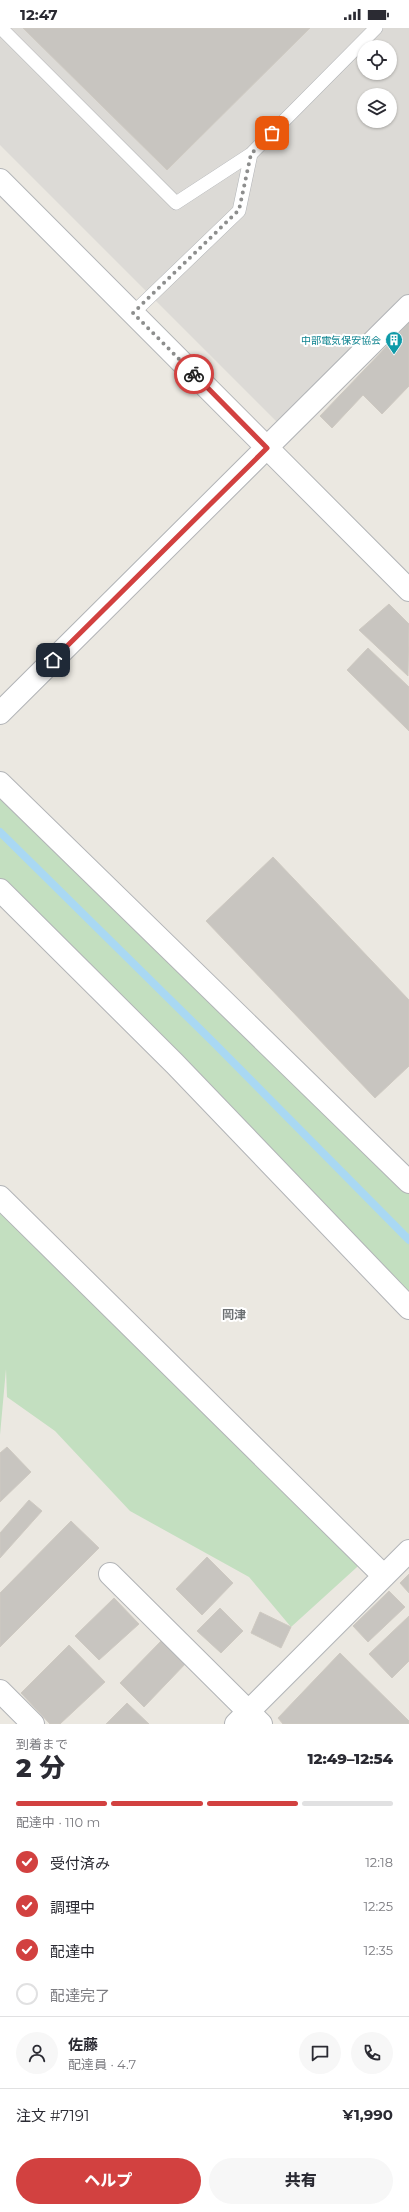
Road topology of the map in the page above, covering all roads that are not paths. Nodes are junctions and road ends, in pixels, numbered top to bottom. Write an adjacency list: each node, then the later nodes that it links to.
1 (1, 28): 3 (lane)
2 (376, 28): 3 (lane)
3 (251, 154): 6 (lane)
4 (0, 180): 6 (street)
5 (409, 306): 7 (street)
6 (133, 313): 7 (street)
7 (267, 448): 8 (street); 9 (street)
8 (409, 590)
9 (0, 713)
10 (0, 783): 12 (street)
11 (0, 890): 14 (street)
12 (409, 1182)
13 (0, 1197): 17 (street)
14 (409, 1308)
15 (409, 1551): 17 (street)
16 (110, 1574): 19 (street)
17 (384, 1576): 19 (street)
18 (0, 1691): 20 (street)
19 (248, 1720)
20 (33, 1724)

